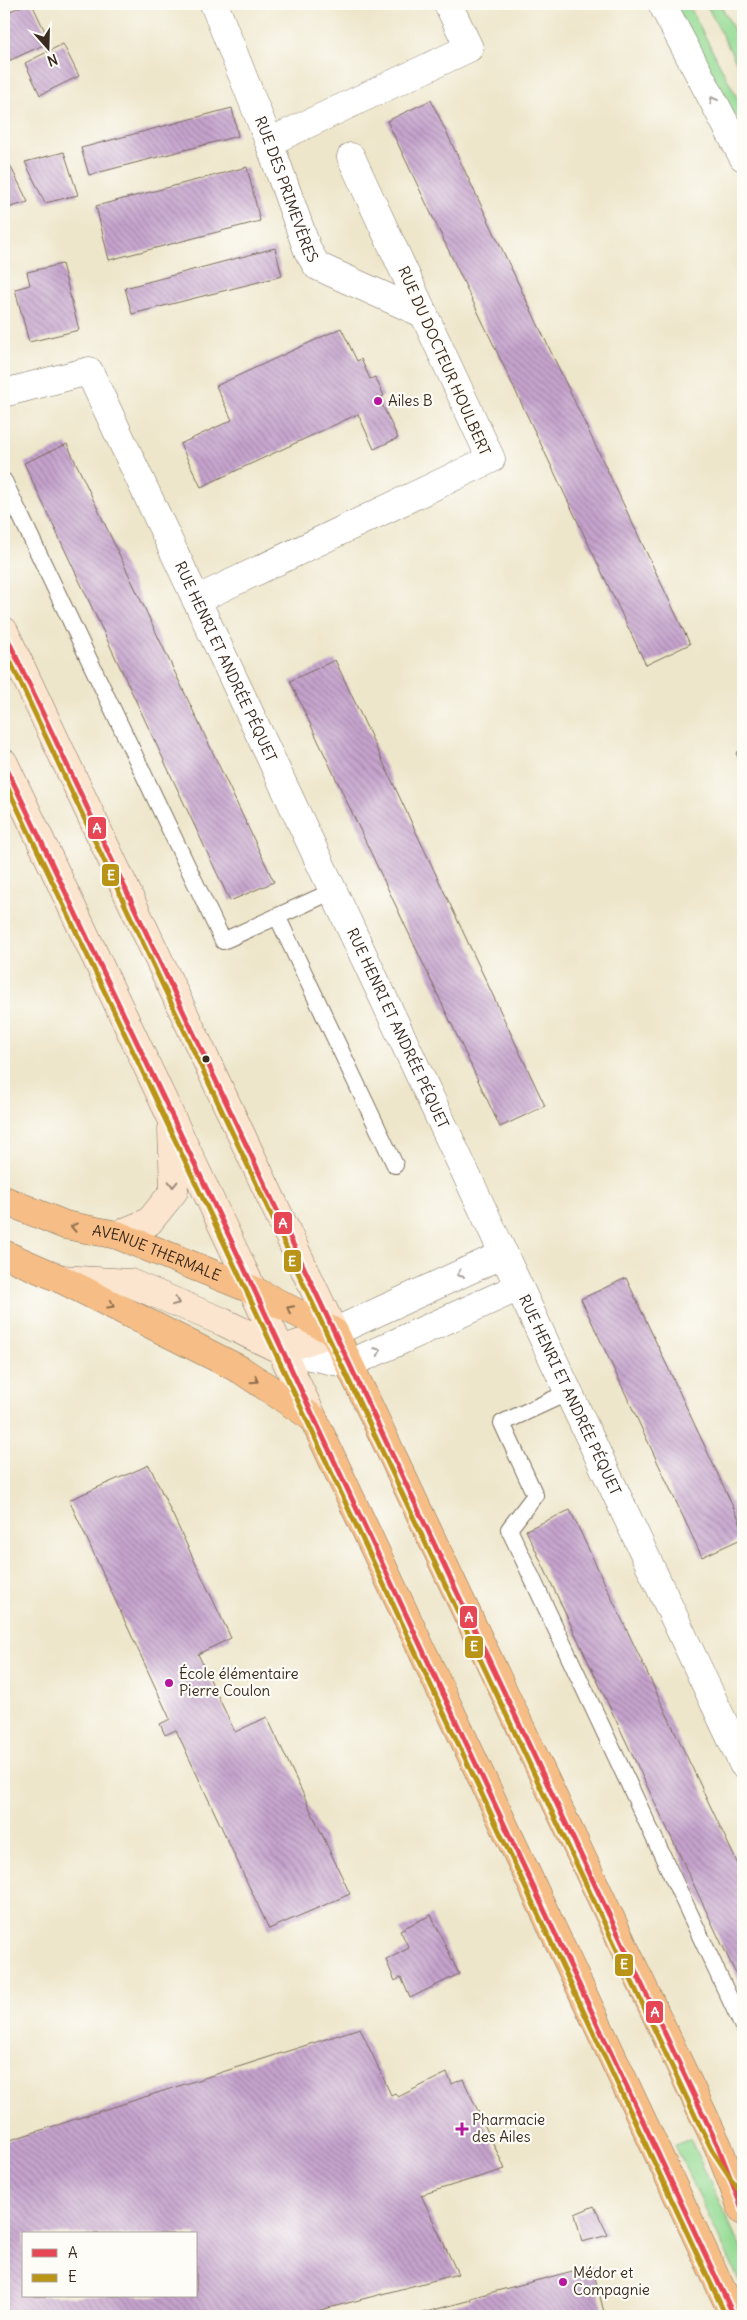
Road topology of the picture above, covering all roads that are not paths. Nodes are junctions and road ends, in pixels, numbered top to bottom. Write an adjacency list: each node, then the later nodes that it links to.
1 (214, 4): 4 (street, RUE DES PRIMEVÈRES)
2 (448, 4): 4 (street)
3 (662, 4): 6 (street, one-way to 3)
4 (269, 142): 7 (street, RUE DES PRIMEVÈRES)
5 (352, 157): 7 (street, RUE DU DOCTEUR HOULBERT)
6 (743, 157)
7 (424, 314): 10 (street, RUE DU DOCTEUR HOULBERT)
8 (4, 393): 10 (street, RUE HENRI ET ANDRÉE PÉQUET)
9 (4, 481): 14 (lane)
10 (196, 600): 13 (street, RUE HENRI ET ANDRÉE PÉQUET)
11 (4, 631): 24 (main road)
12 (4, 763): 15 (main road)
13 (333, 891): 14 (lane); 20 (street, RUE HENRI ET ANDRÉE PÉQUET)
14 (277, 916): 16 (lane)
15 (171, 1118): 18 (main road, one-way to 18); 23 (main road)
16 (395, 1165)
17 (4, 1200): 18 (main road, AVENUE THERMALE, one-way to 17)
18 (117, 1235): 23 (main road, AVENUE THERMALE)
19 (4, 1254): 21 (main road)
20 (504, 1254): 22 (street, RUE HENRI ET ANDRÉE PÉQUET); 24 (street, one-way to 24)
21 (61, 1280): 25 (main road, one-way to 25); 28 (main road, one-way to 28)
22 (519, 1287): 26 (street, one-way to 22); 27 (street, RUE HENRI ET ANDRÉE PÉQUET)
23 (252, 1290): 24 (main road, AVENUE THERMALE, one-way to 23); 25 (main road)
24 (334, 1332): 25 (main road); 26 (main road)
25 (281, 1350): 26 (street); 28 (main road)
26 (349, 1364): 31 (main road)
27 (569, 1392): 29 (street, RUE HENRI ET ANDRÉE PÉQUET); 30 (lane)
28 (313, 1418): 34 (main road)
29 (743, 1764)
30 (743, 2027)
31 (718, 2146): 32 (main road); 33 (main road)
32 (743, 2184)
33 (743, 2211)
34 (734, 2316)

